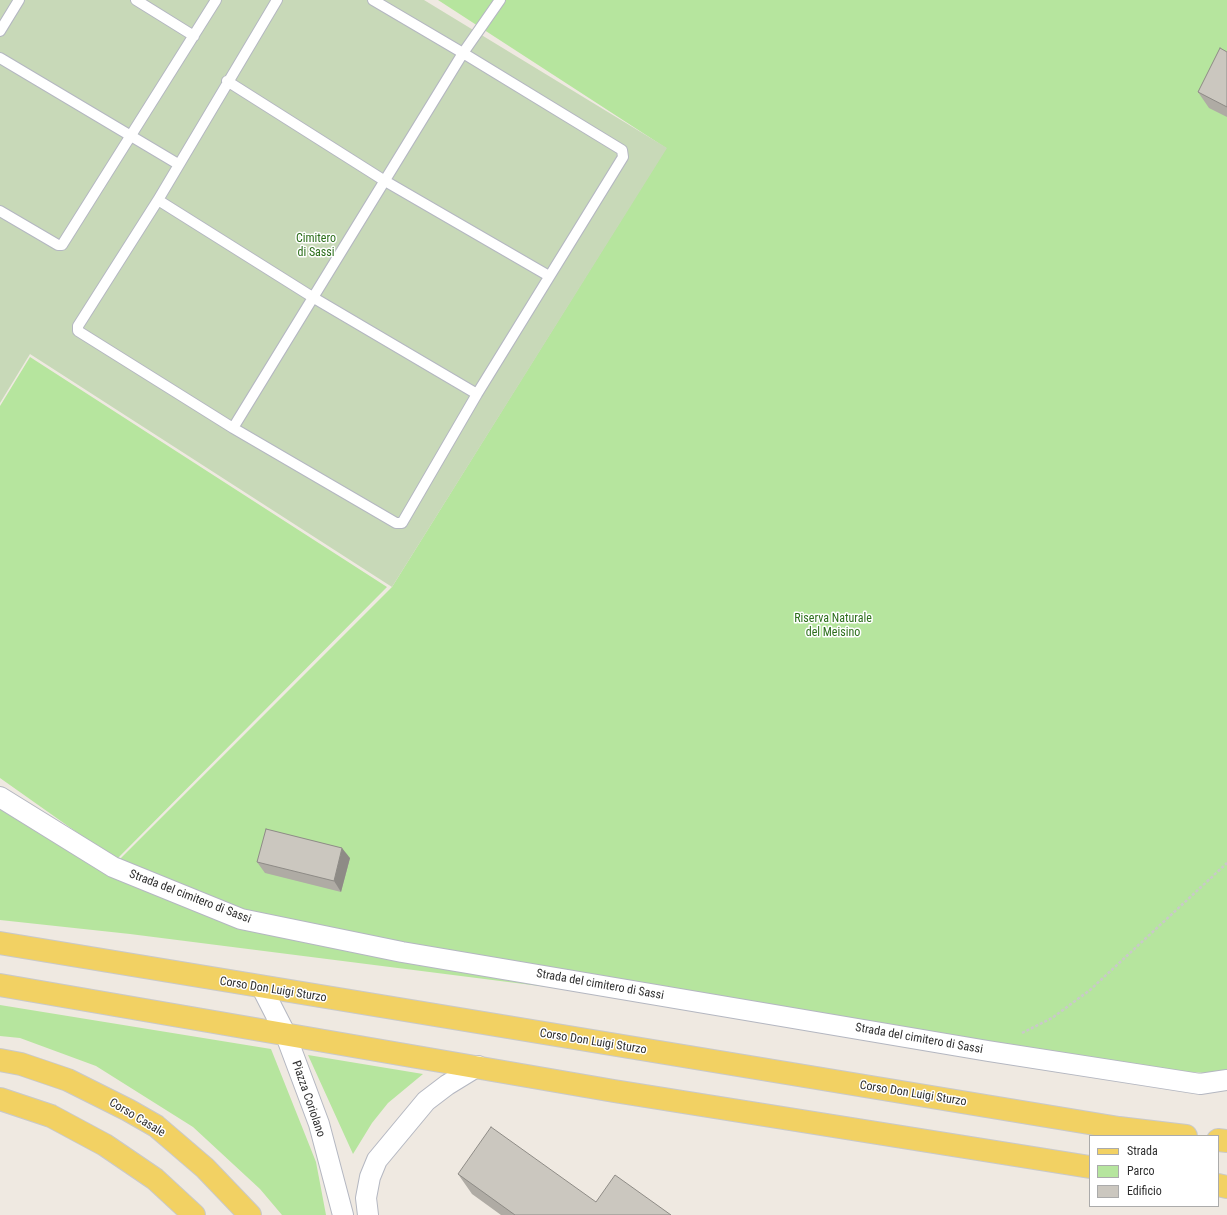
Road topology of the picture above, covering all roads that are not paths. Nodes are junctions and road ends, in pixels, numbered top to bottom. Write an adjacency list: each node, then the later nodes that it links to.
1 (19, 0): 7 (lane)
2 (136, 0): 8 (lane)
3 (216, 0): 8 (lane)
4 (277, 0): 11 (lane)
5 (373, 0): 9 (lane)
6 (500, 0): 9 (lane)
7 (0, 31)
8 (194, 36): 12 (lane)
9 (463, 54): 14 (lane); 17 (lane)
10 (0, 58): 12 (lane)
11 (228, 81): 13 (lane); 14 (lane)
12 (132, 136): 13 (lane); 16 (lane)
13 (178, 164): 15 (lane)
14 (385, 181): 17 (lane); 18 (lane)
15 (158, 200): 18 (lane); 20 (lane)
16 (0, 210)
17 (550, 276): 19 (lane)
18 (314, 298): 19 (lane); 20 (lane)
19 (477, 394): 20 (lane)
20 (233, 428)
21 (0, 797): 28 (street, Strada del cimitero di Sassi)
22 (0, 944): 24 (main road, Corso Don Luigi Sturzo)
23 (0, 984): 25 (main road)
24 (262, 988): 25 (street, Piazza Coriolano); 30 (main road, Corso Don Luigi Sturzo)
25 (285, 1033): 27 (main road); 35 (street, Piazza Coriolano)
26 (0, 1060): 34 (main road, Corso Casale)
27 (478, 1066): 31 (main road); 32 (street)
28 (1227, 1080)
29 (0, 1098): 33 (main road)
30 (1178, 1135)
31 (1089, 1168)
32 (364, 1209)
33 (194, 1215)
34 (250, 1215)
35 (344, 1215)

